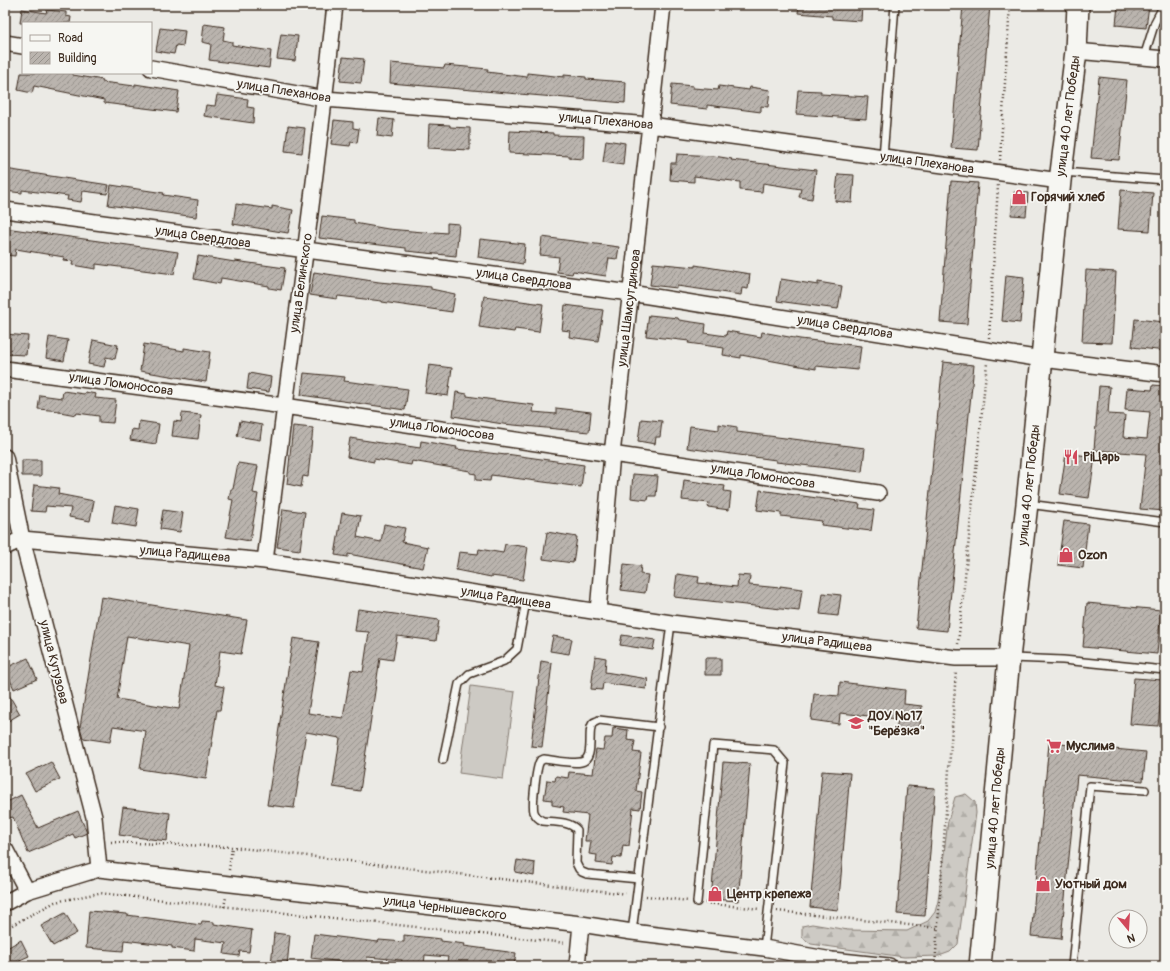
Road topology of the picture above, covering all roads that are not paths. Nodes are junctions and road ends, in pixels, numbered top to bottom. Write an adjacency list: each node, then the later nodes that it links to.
1 (335, 5): 12 (street, улица Белинского)
2 (663, 5): 13 (street, улица Шамсутдинова)
3 (895, 5): 14 (lane)
4 (1078, 5): 8 (street, улица 40 лет Победы)
5 (1164, 5): 9 (lane)
6 (5, 43): 7 (street)
7 (22, 46)
8 (1076, 51): 9 (street); 15 (street, улица 40 лет Победы)
9 (1144, 57): 10 (street)
10 (1165, 59)
11 (152, 68): 12 (street, улица Плеханова)
12 (325, 99): 13 (street, улица Плеханова); 18 (street, улица Белинского)
13 (650, 125): 14 (street, улица Плеханова); 19 (street, улица Шамсутдинова)
14 (883, 157): 15 (street, улица Плеханова)
15 (1061, 176): 16 (lane); 20 (street, улица 40 лет Победы)
16 (1165, 180)
17 (5, 210): 18 (street, улица Свердлова)
18 (305, 250): 19 (street, улица Свердлова); 23 (street, улица Белинского)
19 (630, 294): 20 (street, улица Свердлова); 24 (street, улица Шамсутдинова)
20 (1042, 359): 22 (street, улица Свердлова); 27 (street, улица 40 лет Победы)
21 (5, 369): 23 (street, улица Ломоносова)
22 (1165, 374)
23 (284, 406): 24 (street, улица Ломоносова); 31 (street, улица Белинского)
24 (612, 454): 26 (street, улица Ломоносова); 33 (street, улица Шамсутдинова)
25 (5, 457): 29 (street, улица Кутузова)
26 (878, 493)
27 (1027, 504): 28 (lane); 35 (street, улица 40 лет Победы)
28 (1165, 522)
29 (22, 539): 30 (street, улица Радищева); 31 (street, улица Радищева); 41 (street, улица Кутузова)
30 (5, 546)
31 (265, 561): 32 (street, улица Радищева)
32 (526, 601): 33 (street, улица Радищева); 38 (lane)
33 (598, 611): 34 (street, улица Радищева)
34 (672, 623): 35 (street, улица Радищева); 37 (lane)
35 (1009, 658): 36 (lane); 51 (street, улица 40 лет Победы)
36 (1165, 670)
37 (659, 727): 42 (lane); 42 (lane)
38 (443, 760)
39 (1145, 790): 52 (lane)
40 (5, 848): 43 (street)
41 (99, 869): 43 (street, улица Чернышевского); 46 (street, улица Чернышевского)
42 (639, 879): 47 (lane)
43 (27, 891): 45 (street, улица Чернышевского)
44 (697, 902): 48 (lane)
45 (5, 903)
46 (580, 924): 47 (street, улица Чернышевского); 49 (street)
47 (632, 932): 48 (street, улица Чернышевского)
48 (764, 948): 50 (street, улица Чернышевского)
49 (577, 966)
50 (889, 966)
51 (980, 966)
52 (1072, 966)

